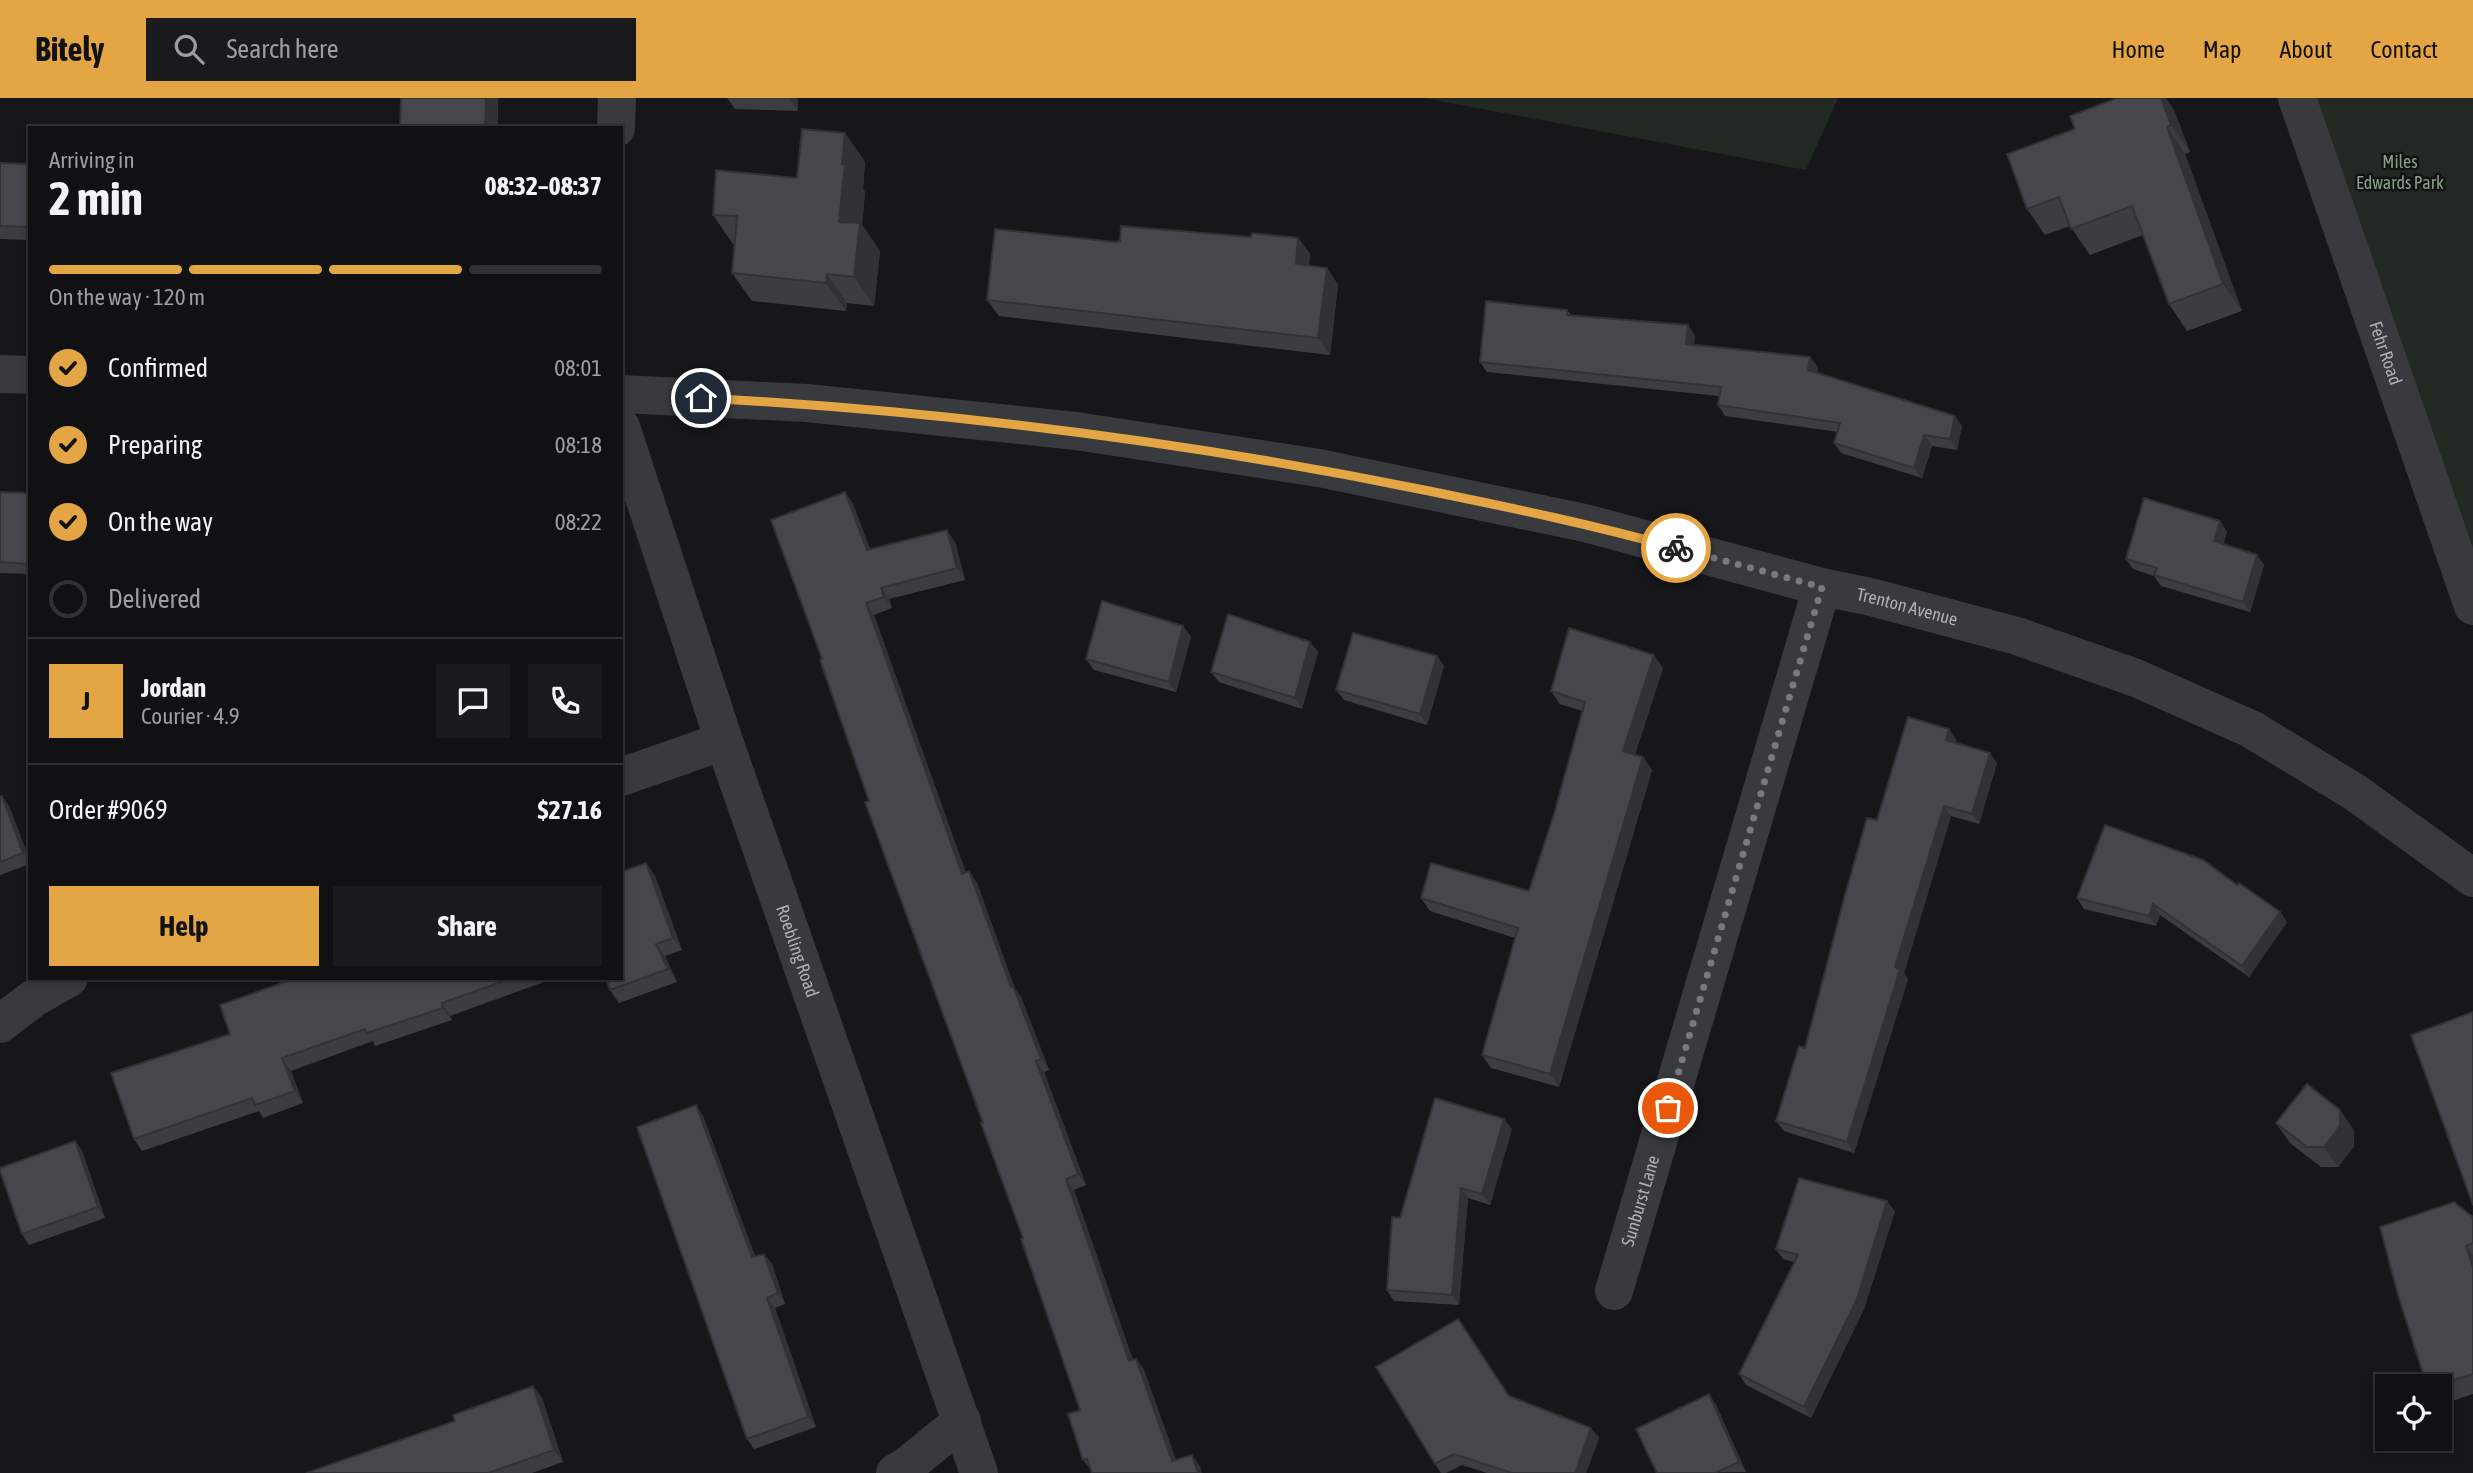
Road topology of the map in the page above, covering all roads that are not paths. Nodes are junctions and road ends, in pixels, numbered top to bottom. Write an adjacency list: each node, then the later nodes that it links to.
1 (617, 98): 3 (street)
2 (2297, 98): 9 (street, Fehr Road)
3 (616, 126)
4 (0, 374): 5 (street)
5 (28, 375)
6 (623, 394): 8 (street, Trenton Avenue)
7 (623, 433): 10 (street, Roebling Road)
8 (1822, 587): 12 (street, Trenton Avenue); 15 (street, Sunburst Lane)
9 (2473, 606)
10 (724, 741): 11 (street); 16 (street, Roebling Road)
11 (623, 776)
12 (2473, 878)
13 (66, 980): 14 (street)
14 (0, 1024)
15 (1614, 1291)
16 (962, 1421): 17 (street); 18 (street, Roebling Road)
17 (895, 1473)
18 (979, 1473)

